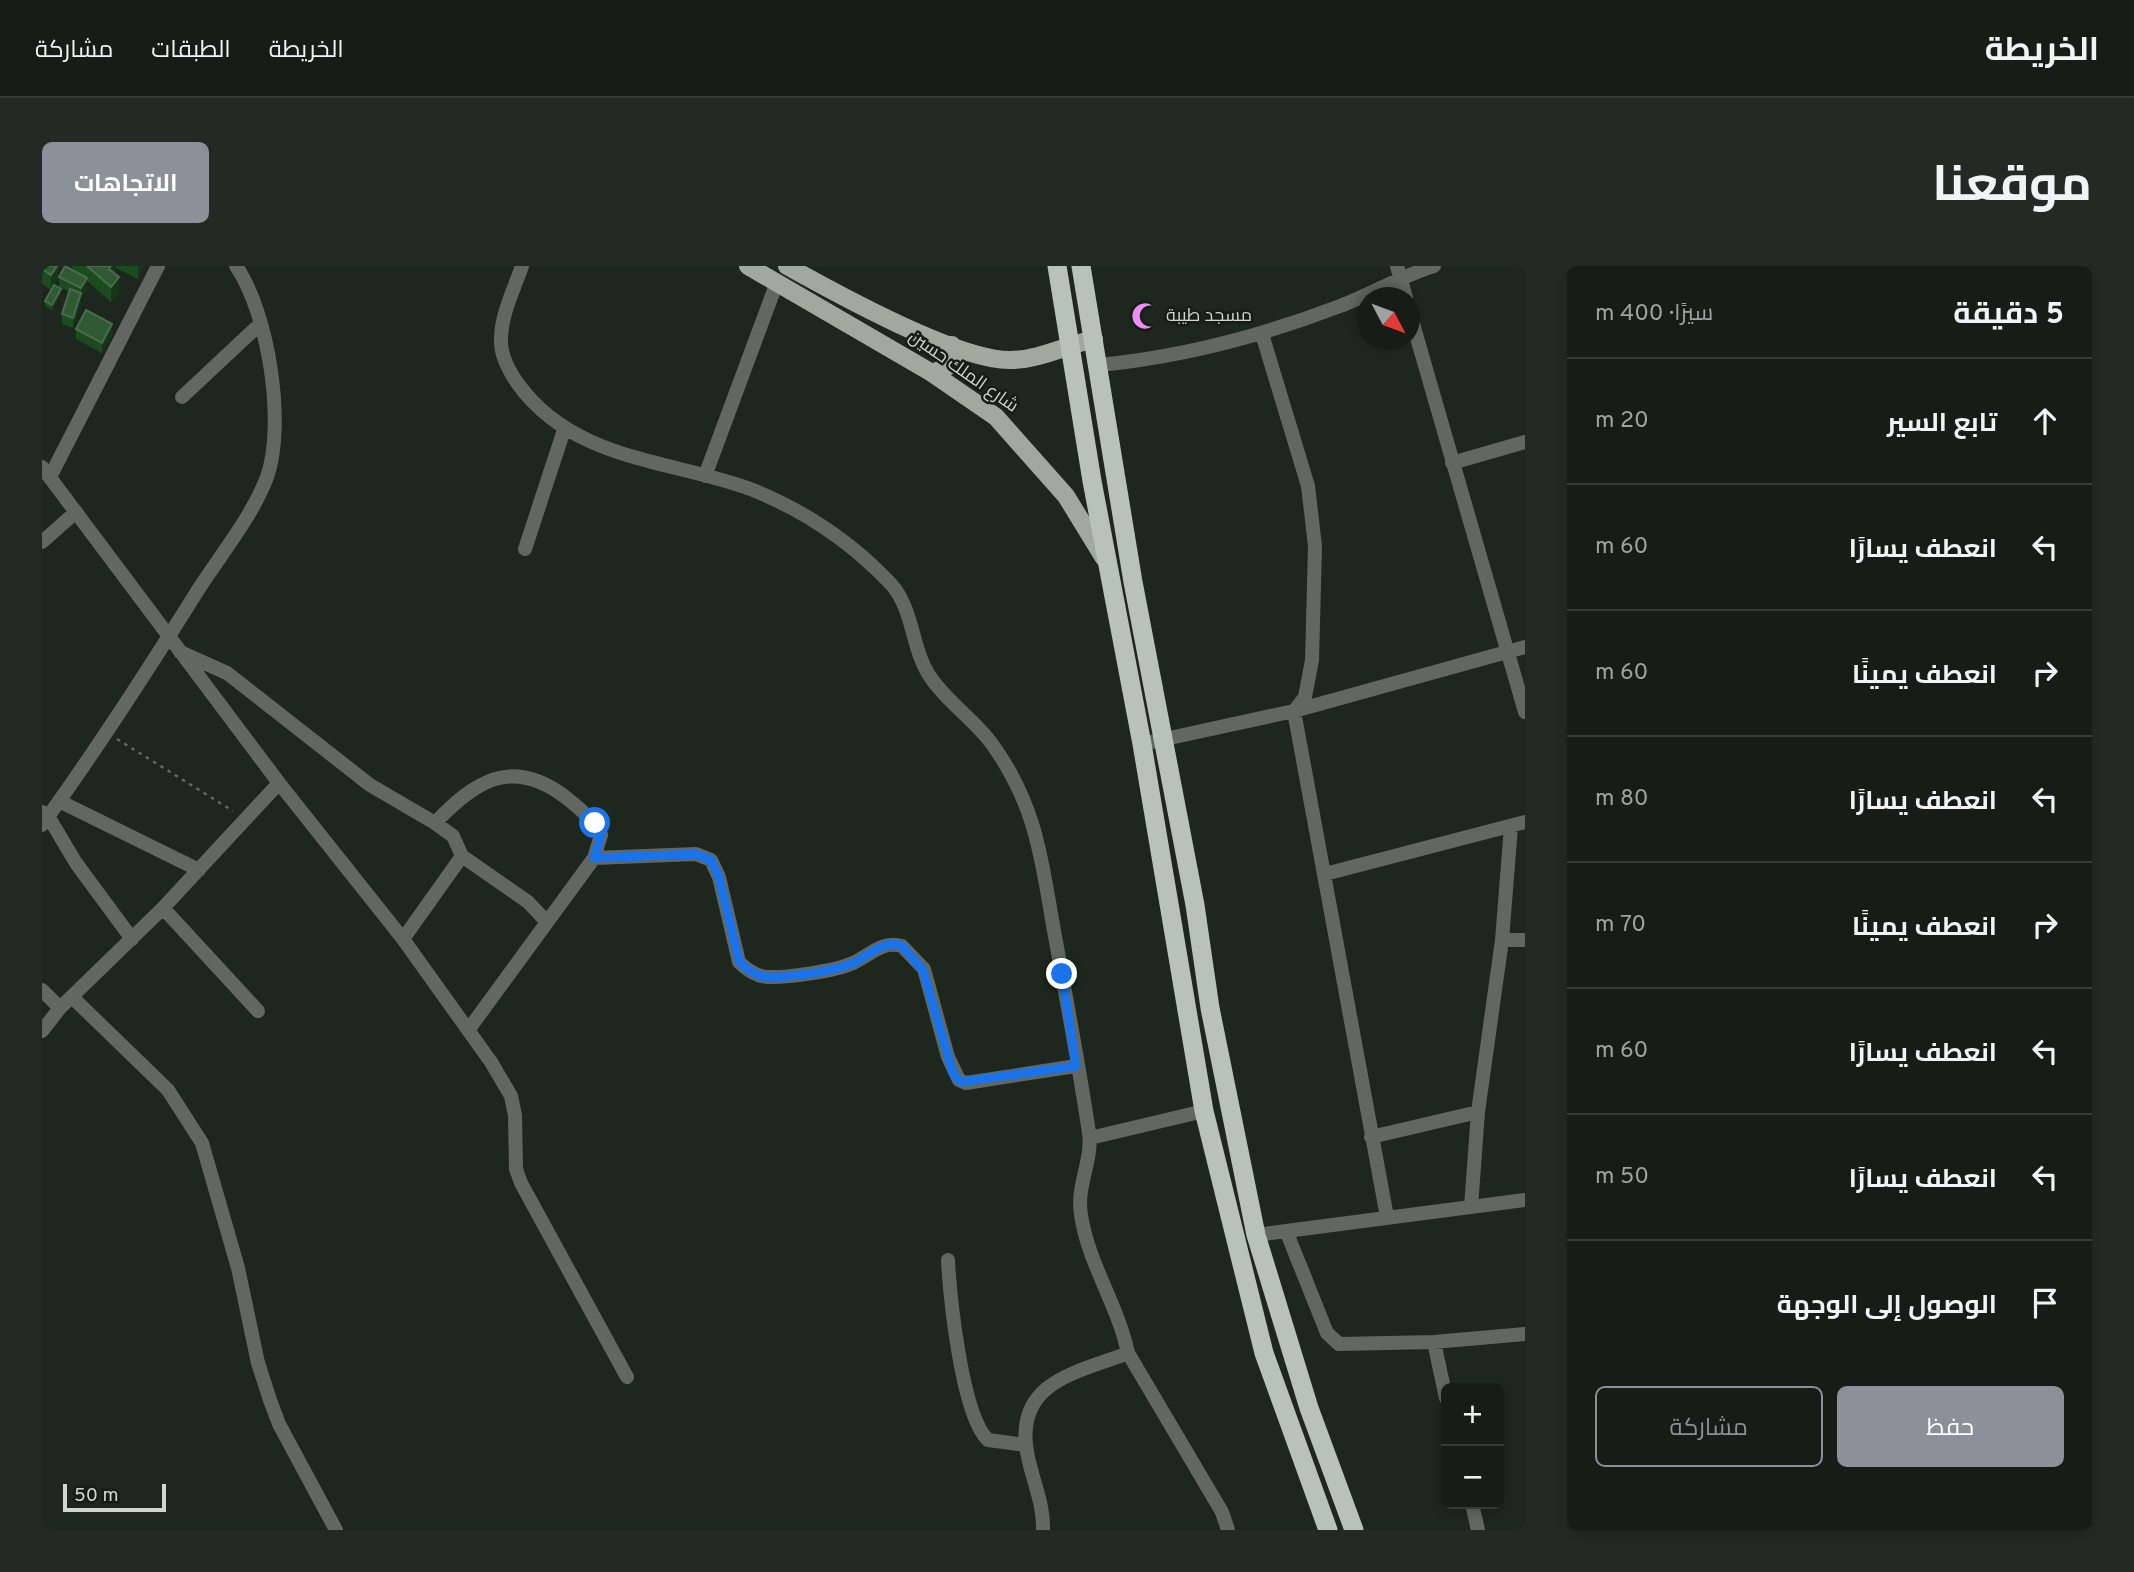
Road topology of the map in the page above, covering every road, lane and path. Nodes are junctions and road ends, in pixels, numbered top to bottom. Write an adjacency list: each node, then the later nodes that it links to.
1 (158, 266): 23 (street)
2 (236, 266): 11 (street)
3 (522, 266): 20 (street)
4 (748, 266): 10 (main road, شارع الملك حسين)
5 (786, 266): 15 (main road, شارع الملك حسين)
6 (1057, 266): 14 (highway)
7 (1081, 266): 13 (highway)
8 (1434, 266): 9 (street)
9 (1399, 271): 12 (street)
10 (777, 282): 18 (main road, شارع الملك حسين); 24 (street)
11 (260, 324): 19 (street); 29 (street)
12 (1262, 334): 17 (street); 33 (street)
13 (1094, 339): 14 (main road, شارع الملك حسين); 17 (highway)
14 (1071, 344): 15 (main road, شارع الملك حسين); 28 (highway)
15 (952, 345): 18 (main road)
16 (1420, 350): 22 (street)
17 (1099, 365): 36 (highway)
18 (932, 373): 28 (main road, شارع الملك حسين)
19 (182, 397)
20 (564, 430): 24 (street); 27 (street)
21 (1525, 442): 22 (street)
22 (1451, 463): 32 (street)
23 (46, 472): 25 (street)
24 (705, 476): 60 (street)
25 (76, 512): 26 (street); 29 (street)
26 (42, 542)
27 (525, 549)
28 (1107, 564): 37 (highway)
29 (168, 638): 31 (street); 35 (street)
30 (1525, 647): 32 (street)
31 (179, 651): 38 (street); 42 (street)
32 (1506, 652): 33 (street); 34 (street)
33 (1294, 711): 36 (street); 47 (street)
34 (1525, 712)
35 (107, 734): 39 (street); 41 (path)
36 (1164, 738): 37 (street); 69 (highway)
37 (1142, 744): 61 (highway)
38 (279, 783): 41 (street); 51 (street)
39 (59, 801): 40 (street); 46 (street)
40 (44, 817): 50 (street)
41 (245, 818): 46 (street)
42 (435, 823): 44 (street); 45 (street)
43 (1518, 824): 47 (street); 52 (street)
44 (462, 856): 49 (street); 51 (street)
45 (594, 858): 49 (street); 60 (street)
46 (199, 870): 48 (street)
47 (1325, 874): 63 (street)
48 (163, 908): 50 (street); 57 (street)
49 (547, 922): 58 (street)
50 (132, 939): 55 (street)
51 (404, 939): 58 (street)
52 (1502, 940): 53 (street); 62 (street)
53 (1525, 940)
54 (42, 989): 56 (street)
55 (72, 997): 56 (street); 78 (street)
56 (60, 1008): 59 (street)
57 (258, 1012)
58 (469, 1029): 74 (street)
59 (42, 1031)
60 (1076, 1066): 64 (street)
61 (1204, 1111): 64 (street); 81 (highway)
62 (1478, 1112): 63 (street); 66 (street)
63 (1371, 1137): 67 (street)
64 (1090, 1138): 73 (street)
65 (1525, 1200): 66 (street)
66 (1471, 1207): 67 (street)
67 (1387, 1217): 68 (street)
68 (1287, 1233): 69 (street); 72 (street)
69 (1256, 1235): 82 (highway)
70 (948, 1260): 76 (street)
71 (1525, 1334): 72 (street)
72 (1434, 1342): 75 (street)
73 (1128, 1353): 76 (street); 80 (street)
74 (626, 1377)
75 (1443, 1383)
76 (1026, 1445): 79 (street)
77 (1473, 1509): 83 (street)
78 (336, 1530)
79 (1043, 1530)
80 (1228, 1530)
81 (1328, 1530)
82 (1354, 1530)
83 (1478, 1530)

